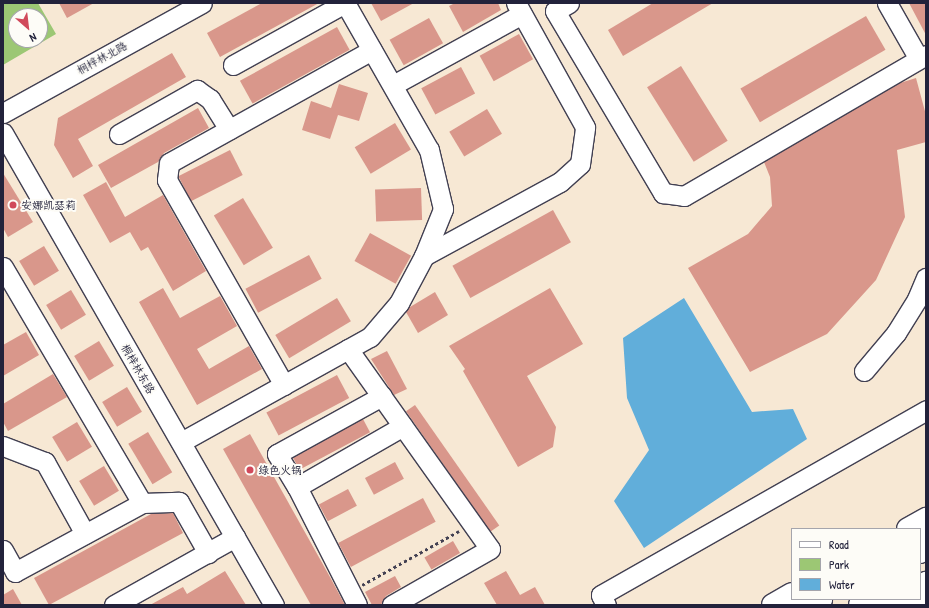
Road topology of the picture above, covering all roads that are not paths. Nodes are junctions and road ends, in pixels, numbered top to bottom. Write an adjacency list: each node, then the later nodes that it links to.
1 (202, 3): 10 (street, 桐梓林北路)
2 (345, 3): 6 (street); 8 (street)
3 (569, 3): 7 (street)
4 (887, 3): 7 (street)
5 (519, 8): 9 (street); 14 (street)
6 (372, 50): 9 (street); 11 (street)
7 (922, 57)
8 (232, 65)
9 (392, 86): 14 (street)
10 (3, 113)
11 (229, 130): 13 (street); 19 (street)
12 (3, 133): 23 (street, 桐梓林东路)
13 (119, 134)
14 (424, 256): 17 (street)
15 (3, 267): 26 (street)
16 (926, 278): 18 (street)
17 (348, 348): 19 (street); 20 (street)
18 (864, 371)
19 (284, 385): 23 (street)
20 (382, 396): 22 (street); 25 (street)
21 (926, 410): 43 (street)
22 (403, 426): 25 (street); 42 (street)
23 (180, 442): 30 (street, 桐梓林东路)
24 (3, 446): 29 (street)
25 (297, 487): 35 (street)
26 (142, 503): 29 (street); 32 (street)
27 (926, 519): 28 (main road)
28 (910, 528)
29 (85, 534): 33 (street)
30 (235, 538): 32 (street); 41 (street, 桐梓林东路)
31 (3, 550): 33 (street)
32 (208, 553): 40 (street)
33 (9, 575)
34 (791, 595): 44 (main road)
35 (353, 598)
36 (795, 600): 45 (main road)
37 (819, 600): 46 (main road)
38 (885, 600): 47 (main road)
39 (919, 600): 48 (main road)
40 (114, 605)
41 (274, 605)
42 (392, 605)
43 (606, 605)
44 (773, 605)
45 (786, 605)
46 (810, 605)
47 (876, 605)
48 (910, 605)

